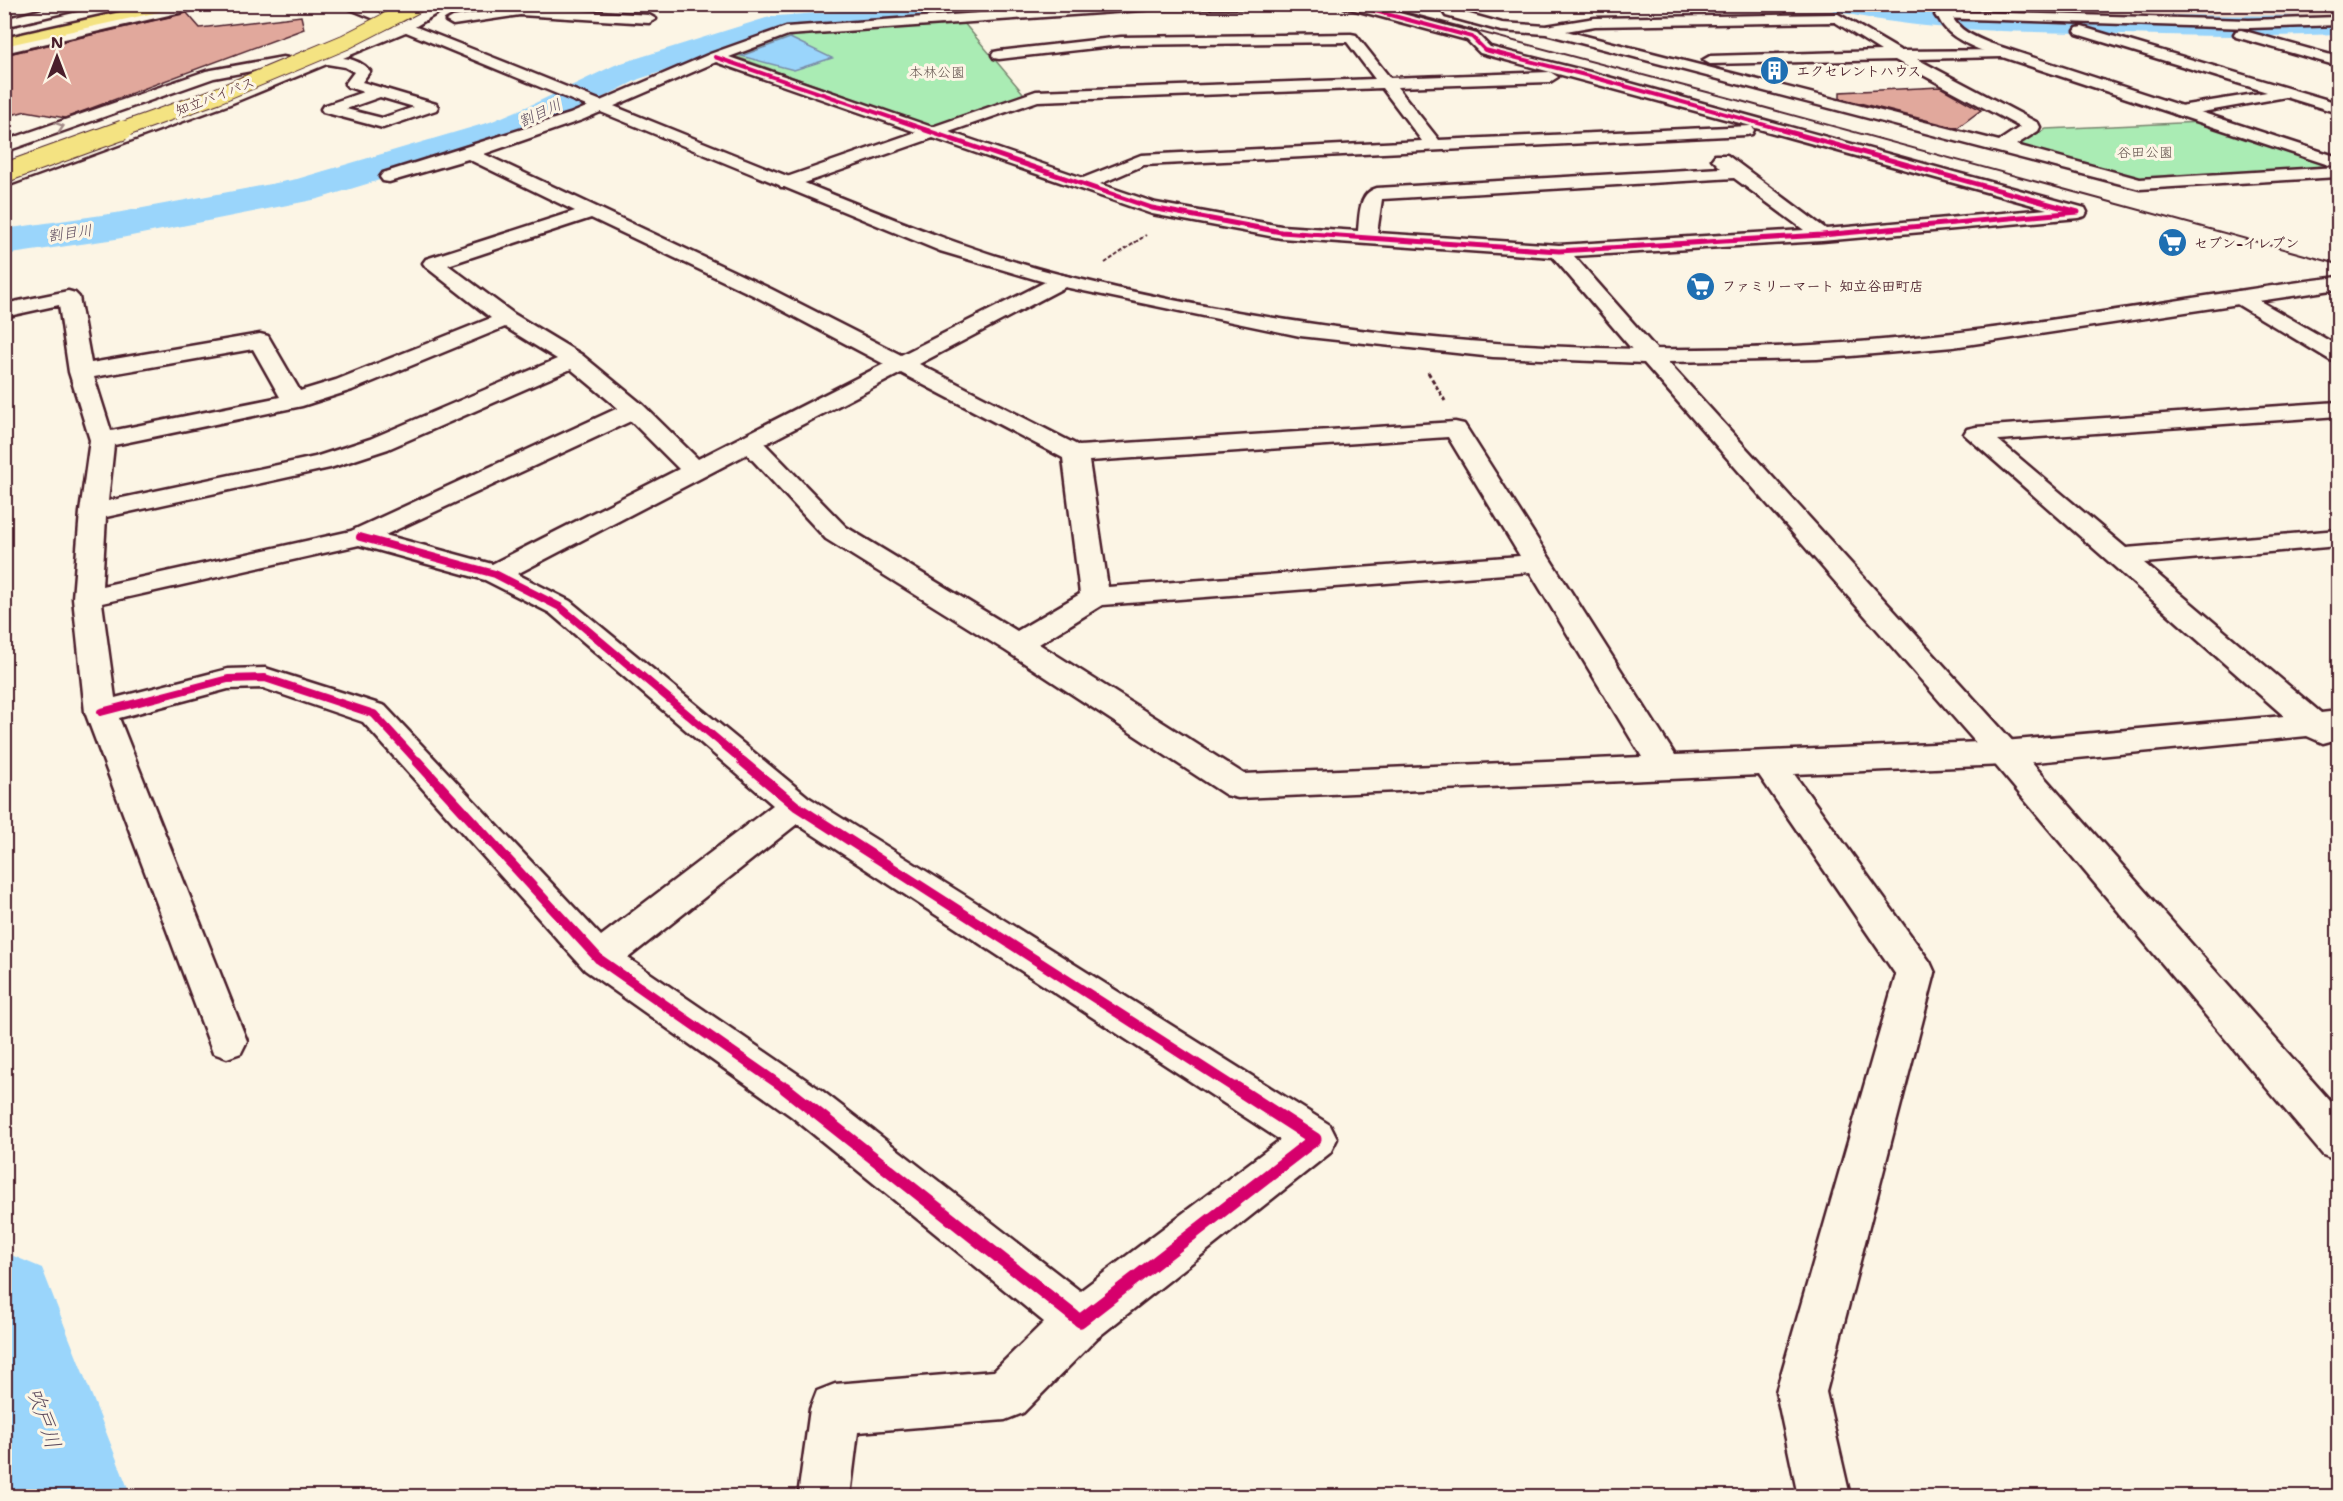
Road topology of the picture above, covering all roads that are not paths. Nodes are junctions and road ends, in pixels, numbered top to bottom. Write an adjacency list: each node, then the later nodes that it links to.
1 (83, 4): 27 (street)
2 (111, 4): 30 (highway)
3 (129, 4): 30 (highway)
4 (155, 4): 38 (highway)
5 (177, 4): 38 (highway)
6 (199, 4): 40 (street)
7 (344, 4): 28 (street)
8 (397, 4): 64 (highway, 知立バイパス)
9 (419, 4): 68 (highway, 知立バイパス, bridge)
10 (446, 4): 28 (street)
11 (555, 4): 16 (street)
12 (1288, 4): 19 (street)
13 (1349, 4): 33 (street)
14 (1726, 4): 23 (street)
15 (1570, 9): 26 (street)
16 (521, 11): 21 (street); 24 (street)
17 (1440, 11): 22 (street)
18 (1504, 11): 22 (street)
19 (969, 18): 39 (street); 44 (street)
20 (1946, 18): 25 (street); 31 (street); 42 (street)
21 (649, 19)
22 (1475, 20): 29 (street)
23 (1736, 20): 26 (street); 43 (street)
24 (453, 21)
25 (2338, 21)
26 (1595, 22): 29 (street)
27 (4, 23)
28 (403, 27): 41 (street); 54 (street)
29 (1546, 30): 46 (street)
30 (4, 31)
31 (2082, 31): 34 (street); 51 (street)
32 (2338, 33): 34 (street)
33 (1461, 34): 35 (street); 48 (street)
34 (2241, 34): 47 (street)
35 (1406, 36)
36 (1373, 37): 37 (street)
37 (1351, 38): 39 (street); 49 (street)
38 (4, 40)
39 (992, 46): 52 (street)
40 (4, 49)
41 (348, 49): 45 (street); 61 (street, one-way to 41)
42 (2002, 53): 43 (street); 56 (street)
43 (1897, 56): 46 (street); 62 (street)
44 (715, 57): 54 (street); 58 (street)
45 (323, 59): 50 (street); 70 (street)
46 (1672, 61): 53 (street)
47 (2338, 62)
48 (1585, 75): 49 (street); 57 (street)
49 (1386, 85): 52 (street); 60 (street)
50 (380, 92): 50 (street)
51 (2288, 93): 55 (street); 56 (street)
52 (1036, 96): 58 (street)
53 (1824, 101): 57 (street); 62 (street)
54 (596, 105): 63 (street); 71 (street)
55 (2338, 108)
56 (2180, 111): 65 (street)
57 (1774, 128): 59 (street); 74 (street)
58 (932, 132): 71 (street); 72 (street)
59 (1686, 133): 60 (street); 66 (street)
60 (1434, 145): 72 (street)
61 (4, 147)
62 (2002, 147): 67 (street)
63 (469, 153): 69 (street); 73 (street)
64 (4, 161)
65 (2338, 163)
66 (1738, 172): 74 (street); 75 (street)
67 (2338, 172)
68 (4, 173)
69 (389, 177)
70 (4, 182)
71 (787, 183): 77 (street)
72 (1084, 184): 75 (street)
73 (590, 212): 81 (street); 85 (street)
74 (1822, 235): 76 (street)
75 (1367, 238): 76 (street)
76 (1559, 251): 83 (street)
77 (1069, 282): 83 (street); 85 (street)
78 (2338, 283): 79 (street)
79 (2239, 297): 82 (street); 83 (street)
80 (4, 311): 86 (street)
81 (506, 320): 84 (street); 87 (street)
82 (2338, 355)
83 (1650, 356): 105 (street)
84 (574, 360): 89 (street); 94 (street)
85 (901, 366): 91 (street); 92 (street)
86 (81, 372): 87 (street); 90 (street)
87 (294, 401): 90 (street)
88 (2338, 409): 97 (street)
89 (634, 410): 93 (street); 95 (street)
90 (102, 440): 94 (street)
91 (750, 443): 93 (street); 102 (street)
92 (1075, 454): 98 (street); 100 (street)
93 (696, 471): 99 (street)
94 (93, 512): 101 (street)
95 (360, 537): 99 (street); 101 (street)
96 (2338, 538): 97 (street)
97 (2118, 557): 104 (street)
98 (1537, 563): 100 (street); 107 (street)
99 (495, 574): 108 (street)
100 (1095, 597): 102 (street)
101 (87, 598): 103 (street)
102 (1017, 644): 107 (street)
103 (101, 712): 109 (street); 110 (street)
104 (2331, 731): 105 (street)
105 (2004, 753): 106 (street); 111 (street)
106 (1768, 763): 107 (street); 114 (street)
107 (1665, 767)
108 (796, 806): 109 (street); 112 (street)
109 (598, 959): 112 (street)
110 (226, 1041)
111 (2338, 1141)
112 (1080, 1321): 113 (street)
113 (824, 1497)
114 (1824, 1497)

